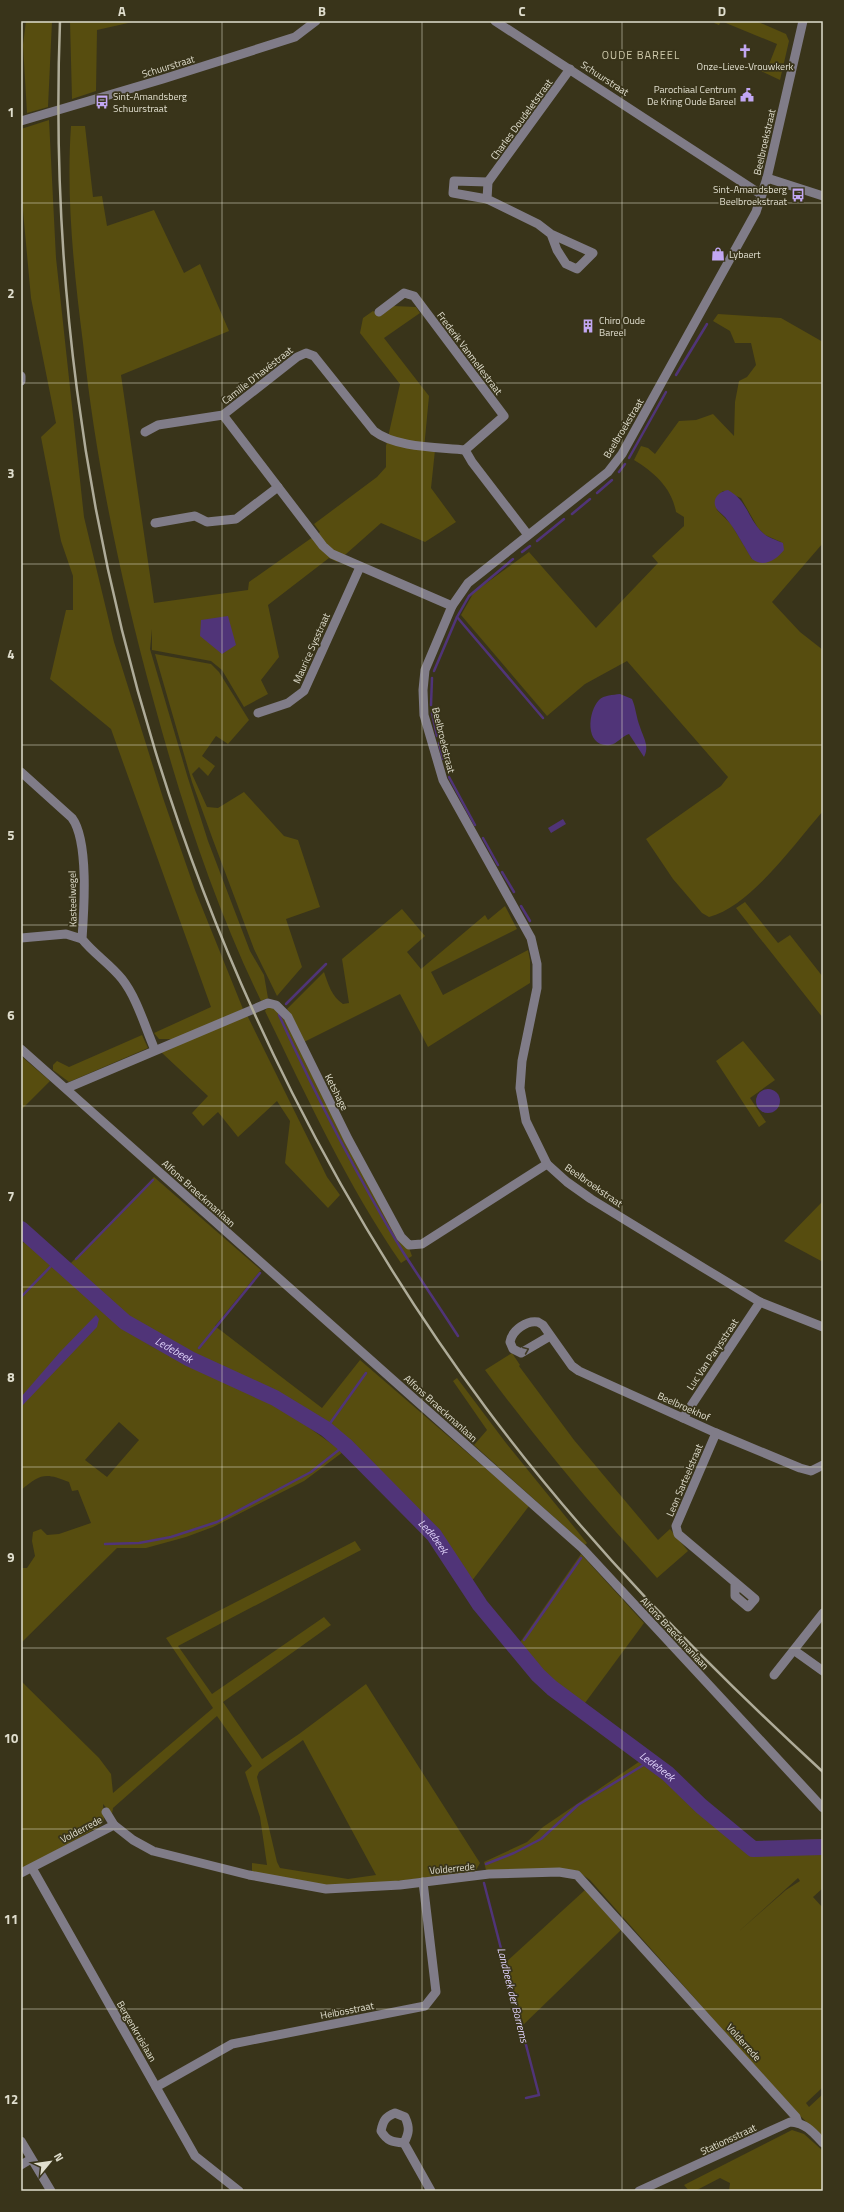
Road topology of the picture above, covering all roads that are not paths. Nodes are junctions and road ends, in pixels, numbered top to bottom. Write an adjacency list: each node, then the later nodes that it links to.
1 (316, 21): 5 (street, Schuurstraat)
2 (495, 21): 4 (street, Schuurstraat)
3 (803, 21): 6 (street, Beelbroekstraat)
4 (570, 68): 7 (street, Charles Doudeletstraat); 8 (street, Schuurstraat)
5 (21, 121)
6 (767, 178): 8 (street, Beelbroekstraat); 9 (street)
7 (488, 182): 10 (street); 10 (street)
8 (762, 195): 20 (street, Beelbroekstraat)
9 (823, 196)
10 (487, 199): 11 (street)
11 (551, 234): 11 (street)
12 (379, 312): 17 (street, Frederik Vanmellestraat)
13 (21, 376): 14 (street)
14 (21, 381)
15 (223, 415): 16 (street); 17 (street, Camille D'havéstraat); 18 (street, Camille D'havéstraat)
16 (145, 432)
17 (465, 450): 20 (street)
18 (278, 487): 19 (street); 21 (street, Camille D'havéstraat)
19 (155, 523)
20 (528, 535): 22 (street, Beelbroekstraat)
21 (360, 567): 22 (street, Camille D'havéstraat); 23 (street, Maurice Sysstraat)
22 (452, 606): 30 (street, Beelbroekstraat)
23 (258, 712)
24 (21, 772): 26 (street, Kasteelwegel)
25 (21, 938): 26 (street)
26 (82, 939): 28 (street, Kasteelwegel)
27 (21, 1049): 29 (street, Alfons Braeckmanlaan)
28 (155, 1050): 29 (street, Ketshage); 30 (street, Ketshage)
29 (67, 1088): 42 (street, Alfons Braeckmanlaan)
30 (547, 1164): 31 (street, Beelbroekstraat)
31 (760, 1302): 32 (street, Beelbroekstraat); 34 (street, Luc Van Parysstraat)
32 (823, 1327)
33 (550, 1336): 34 (street, Beelbroekhof)
34 (683, 1418): 35 (street, Beelbroekhof)
35 (716, 1433): 36 (street, Beelbroekhof); 37 (street, Leon Sarteelstraat)
36 (823, 1465)
37 (735, 1582)
38 (823, 1613): 39 (street)
39 (795, 1651): 40 (street); 41 (street)
40 (823, 1671)
41 (774, 1675)
42 (823, 1808)
43 (106, 1812): 44 (street)
44 (114, 1824): 45 (street, Volderrede); 47 (street, Volderrede)
45 (32, 1868): 46 (street, Volderrede); 48 (street, Bergenkruislaan)
46 (21, 1873)
47 (423, 1882): 48 (street, Heibosstraat); 49 (street, Volderrede)
48 (156, 2088): 56 (street, Bergenkruislaan)
49 (798, 2123): 52 (street); 58 (street, Stationsstraat)
50 (21, 2141): 53 (street)
51 (404, 2143): 57 (street)
52 (823, 2143)
53 (32, 2159): 54 (street); 55 (street)
54 (21, 2165)
55 (50, 2191)
56 (239, 2191)
57 (431, 2191)
58 (639, 2191)

